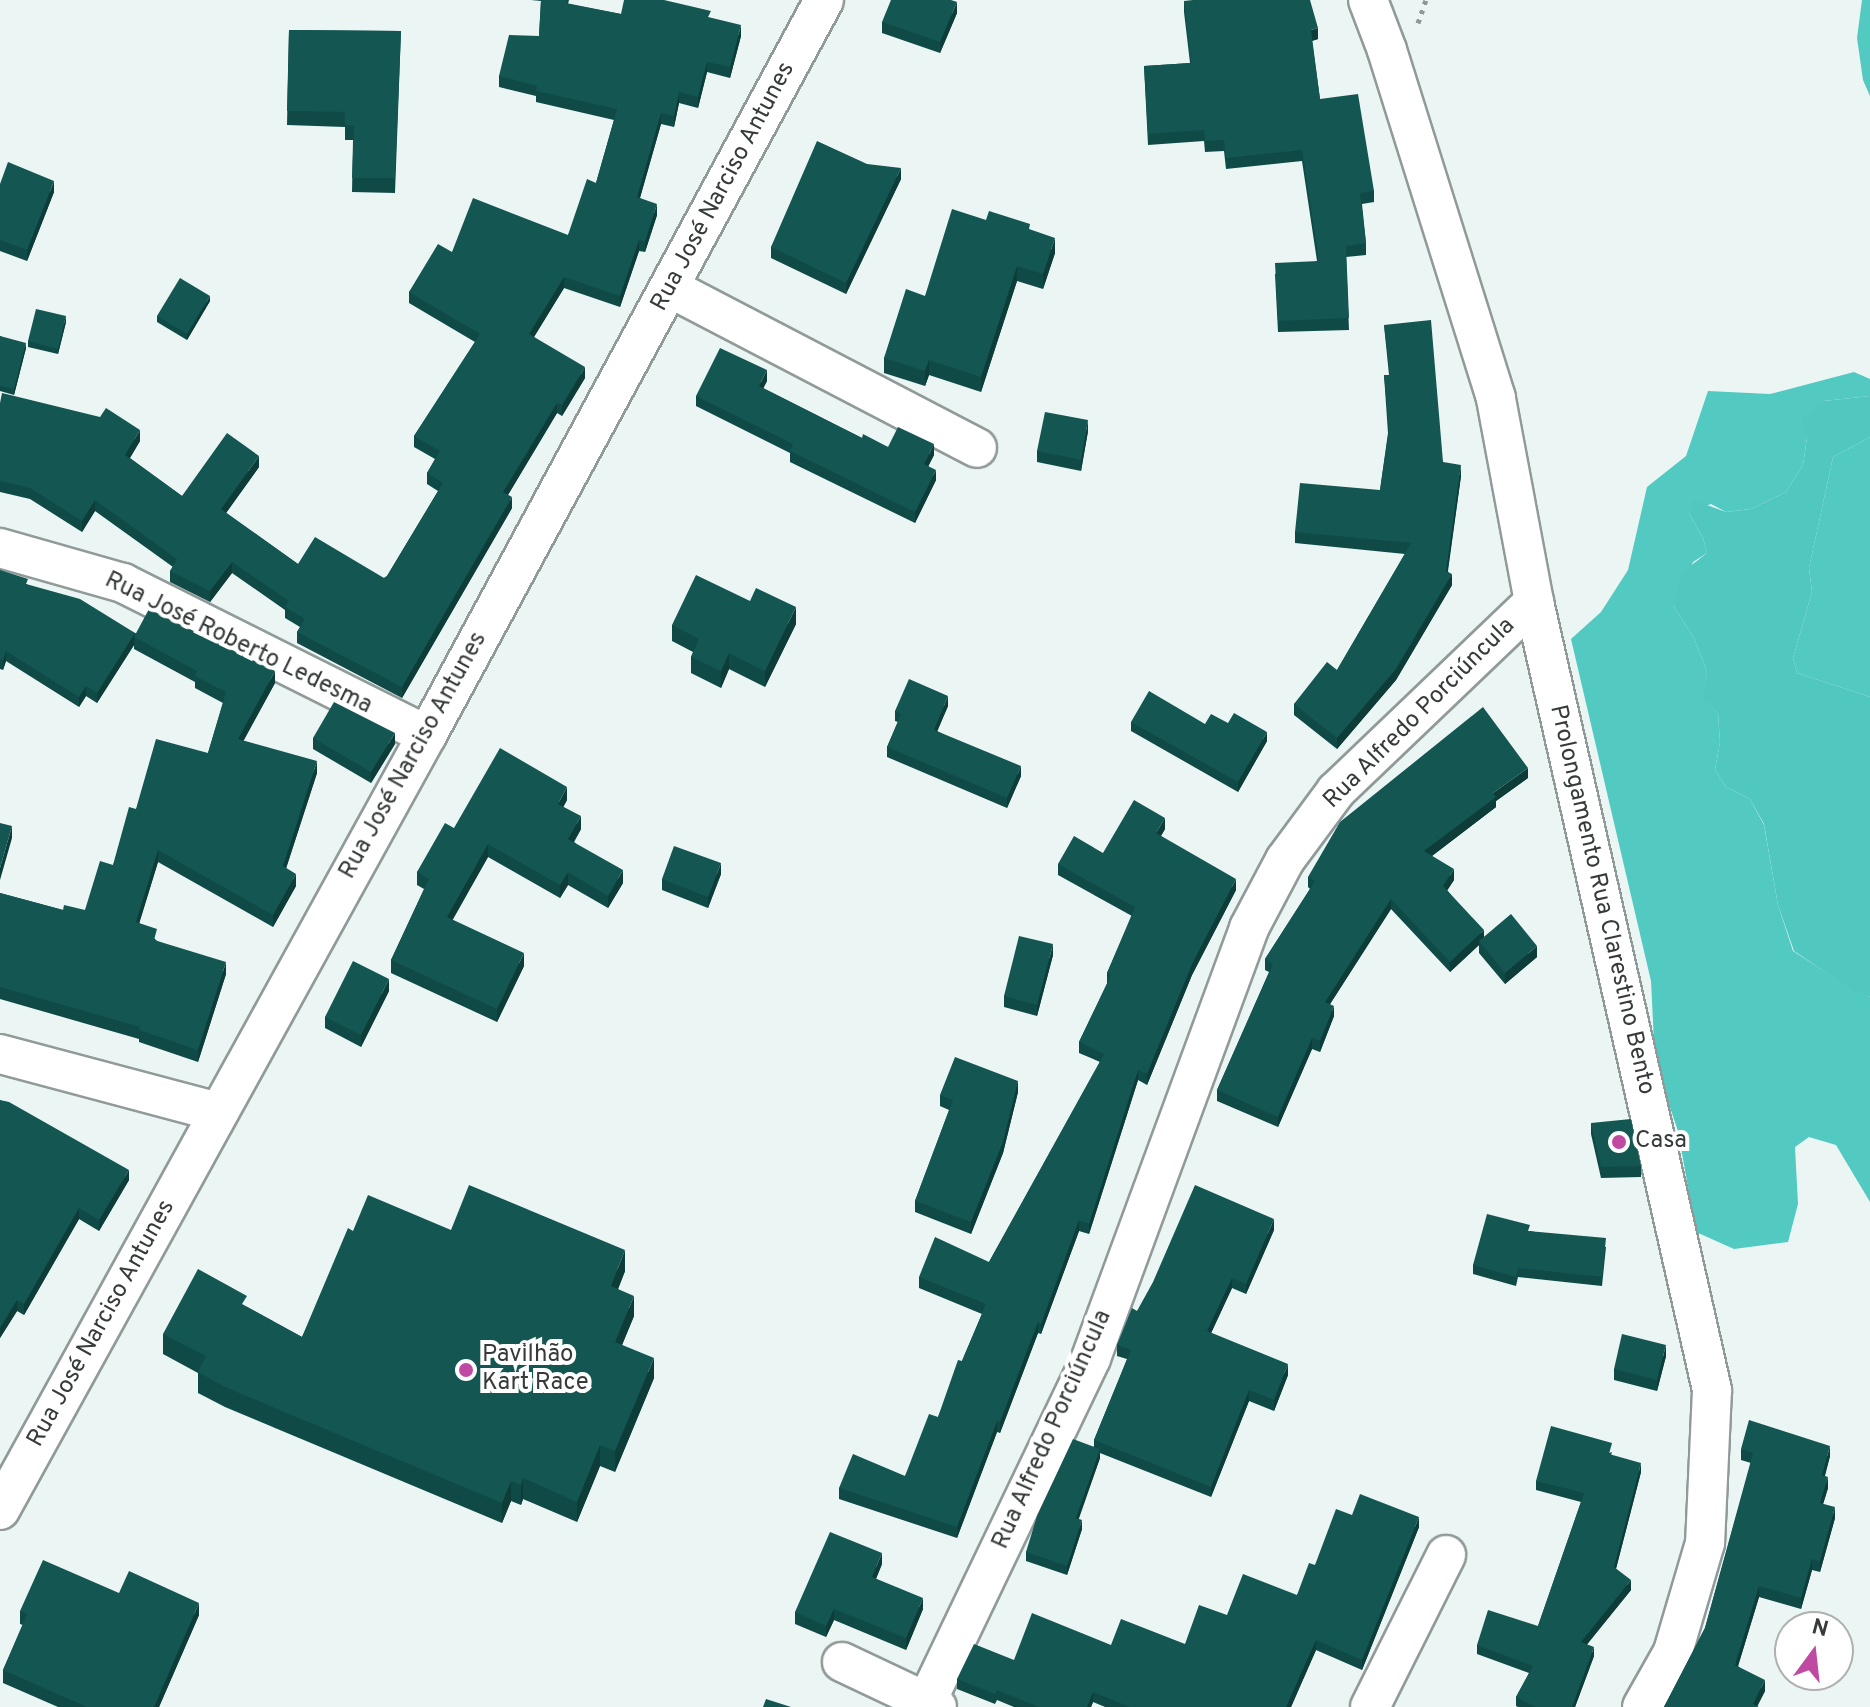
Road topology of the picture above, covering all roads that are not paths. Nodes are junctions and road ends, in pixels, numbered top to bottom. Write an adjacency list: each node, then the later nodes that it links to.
1 (824, 0): 3 (street, Rua José Narciso Antunes)
2 (1368, 0): 6 (street, Rua Alfredo Porciúncula)
3 (670, 288): 4 (street); 7 (street, Rua José Narciso Antunes)
4 (977, 448)
5 (0, 548): 7 (street, Rua José Roberto Ledesma)
6 (1534, 602): 13 (street, Rua Alfredo Porciúncula); 15 (street, Prolongamento Rua Clarestino Bento)
7 (427, 735): 9 (street, Rua José Narciso Antunes)
8 (0, 1054): 9 (street)
9 (218, 1112): 10 (street, Rua José Narciso Antunes)
10 (0, 1510)
11 (1446, 1555): 14 (street)
12 (842, 1662): 13 (street)
13 (929, 1706)
14 (1370, 1707)
15 (1642, 1707)

